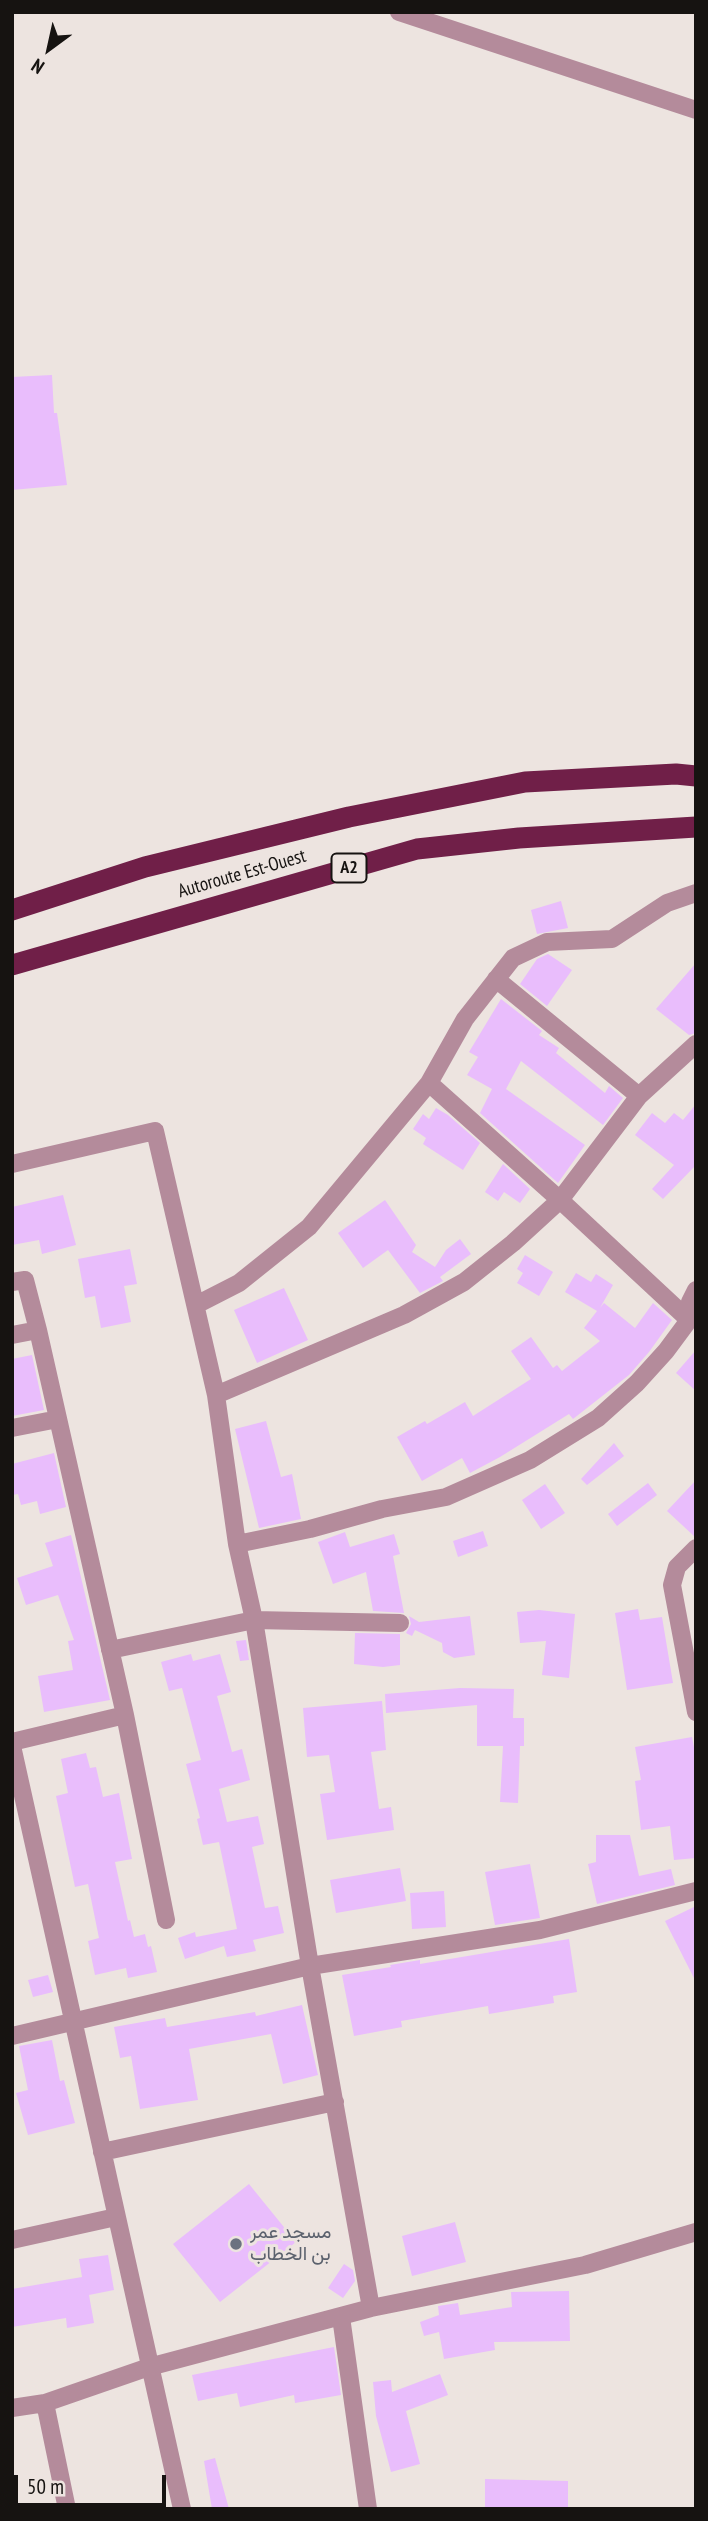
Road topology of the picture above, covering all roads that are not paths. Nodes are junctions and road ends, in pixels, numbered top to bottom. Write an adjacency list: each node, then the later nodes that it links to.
1 (399, 12): 2 (street)
2 (696, 110)
3 (696, 776): 6 (highway, Autoroute Est-Ouest)
4 (696, 827): 7 (highway, Autoroute Est-Ouest / A2)
5 (696, 893): 8 (street)
6 (12, 910)
7 (12, 965)
8 (496, 979): 10 (street); 11 (street)
9 (696, 1044): 11 (street)
10 (429, 1083): 13 (street); 16 (street)
11 (639, 1096): 13 (street)
12 (12, 1164): 16 (street)
13 (560, 1200): 17 (street); 20 (street)
14 (12, 1282): 18 (street)
15 (696, 1290): 17 (street)
16 (196, 1305): 20 (street)
17 (689, 1321): 23 (street)
18 (38, 1330): 19 (street); 21 (street)
19 (12, 1335)
20 (216, 1395): 23 (street)
21 (58, 1419): 22 (street); 27 (street)
22 (12, 1428)
23 (237, 1544): 25 (street)
24 (696, 1548): 28 (street)
25 (254, 1620): 26 (street); 27 (street); 33 (street)
26 (400, 1623)
27 (110, 1650): 29 (street)
28 (696, 1712)
29 (125, 1715): 30 (street); 32 (street)
30 (12, 1744): 34 (street)
31 (696, 1891): 33 (street)
32 (166, 1920)
33 (310, 1966): 34 (street); 36 (street)
34 (73, 2023): 35 (street); 37 (street)
35 (12, 2036)
36 (335, 2102): 37 (street); 41 (street)
37 (102, 2152): 38 (street)
38 (116, 2217): 40 (street); 43 (street)
39 (696, 2232): 41 (street)
40 (12, 2240)
41 (371, 2308): 42 (street)
42 (341, 2317): 43 (street); 48 (street)
43 (149, 2367): 44 (street); 47 (street)
44 (45, 2403): 45 (street); 46 (street)
45 (12, 2408)
46 (67, 2509)
47 (182, 2509)
48 (368, 2509)

